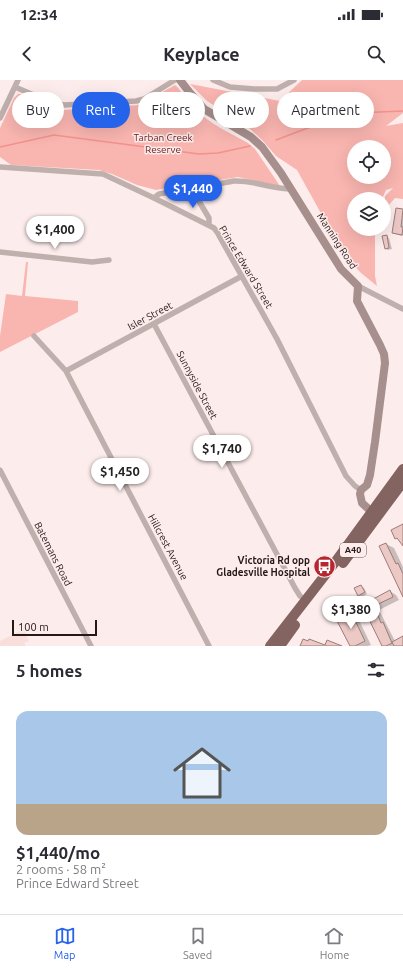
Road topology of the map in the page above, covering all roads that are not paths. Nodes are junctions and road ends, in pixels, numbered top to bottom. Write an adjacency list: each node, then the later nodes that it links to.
1 (18, 80): 6 (street)
2 (175, 80): 6 (street)
3 (180, 80): 10 (street, Manning Road)
4 (213, 80): 5 (street)
5 (294, 80)
6 (15, 87): 7 (street)
7 (0, 118)
8 (0, 167): 11 (street, Prince Edward Street)
9 (192, 188): 10 (street); 11 (street); 12 (street)
10 (291, 189): 16 (street, Manning Road)
11 (154, 198): 12 (street, Prince Edward Street)
12 (209, 225): 15 (street, Prince Edward Street)
13 (0, 252): 14 (street)
14 (109, 260)
15 (242, 276): 18 (street, Isler Street); 24 (street, Prince Edward Street)
16 (358, 286): 17 (street); 24 (street)
17 (403, 309)
18 (154, 324): 20 (street, Isler Street); 26 (street, Sunnyside Street)
19 (34, 336): 20 (street, Hillcrest Avenue)
20 (66, 371): 28 (street, Hillcrest Avenue)
21 (403, 469): 25 (highway, A40)
22 (0, 470): 27 (street, Batemans Road)
23 (403, 482): 25 (highway, A40)
24 (361, 490): 25 (street)
25 (375, 515): 26 (highway, A40); 30 (highway, A40)
26 (306, 600): 29 (highway, A40)
27 (91, 646)
28 (209, 646)
29 (270, 646)
30 (280, 646)

